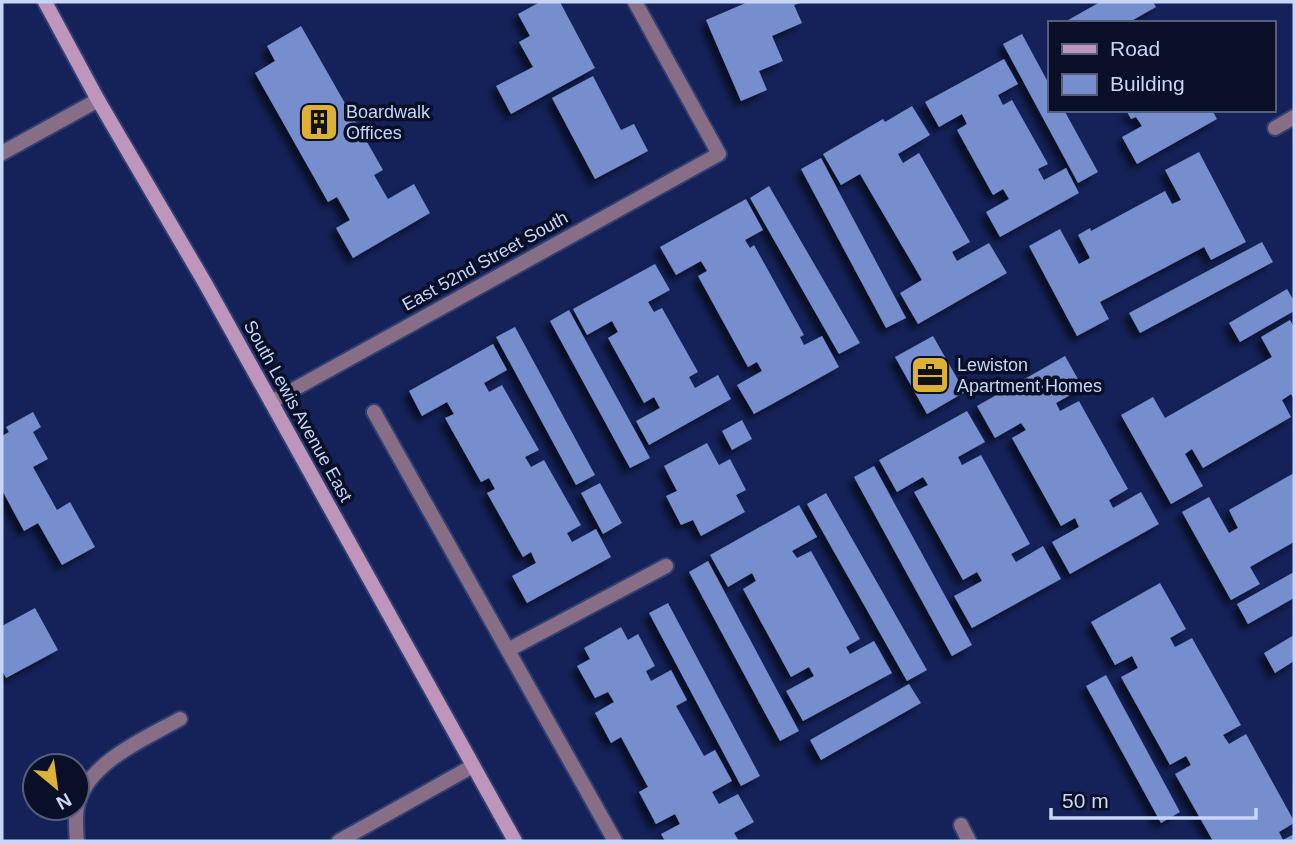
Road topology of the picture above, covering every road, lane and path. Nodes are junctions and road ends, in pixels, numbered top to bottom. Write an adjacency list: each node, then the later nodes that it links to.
1 (45, 2): 3 (main road, South Lewis Avenue East)
2 (635, 2): 7 (street, East 52nd Street South)
3 (98, 100): 6 (street); 7 (main road, South Lewis Avenue East)
4 (1294, 117): 5 (street)
5 (1275, 128)
6 (2, 153)
7 (271, 402): 12 (main road, South Lewis Avenue East)
8 (374, 412): 10 (street)
9 (666, 566): 10 (street)
10 (508, 650): 17 (street)
11 (180, 719): 14 (street)
12 (473, 766): 15 (street); 16 (main road, South Lewis Avenue East)
13 (961, 825): 18 (street)
14 (77, 841)
15 (339, 841)
16 (514, 841)
17 (615, 841)
18 (969, 841)

